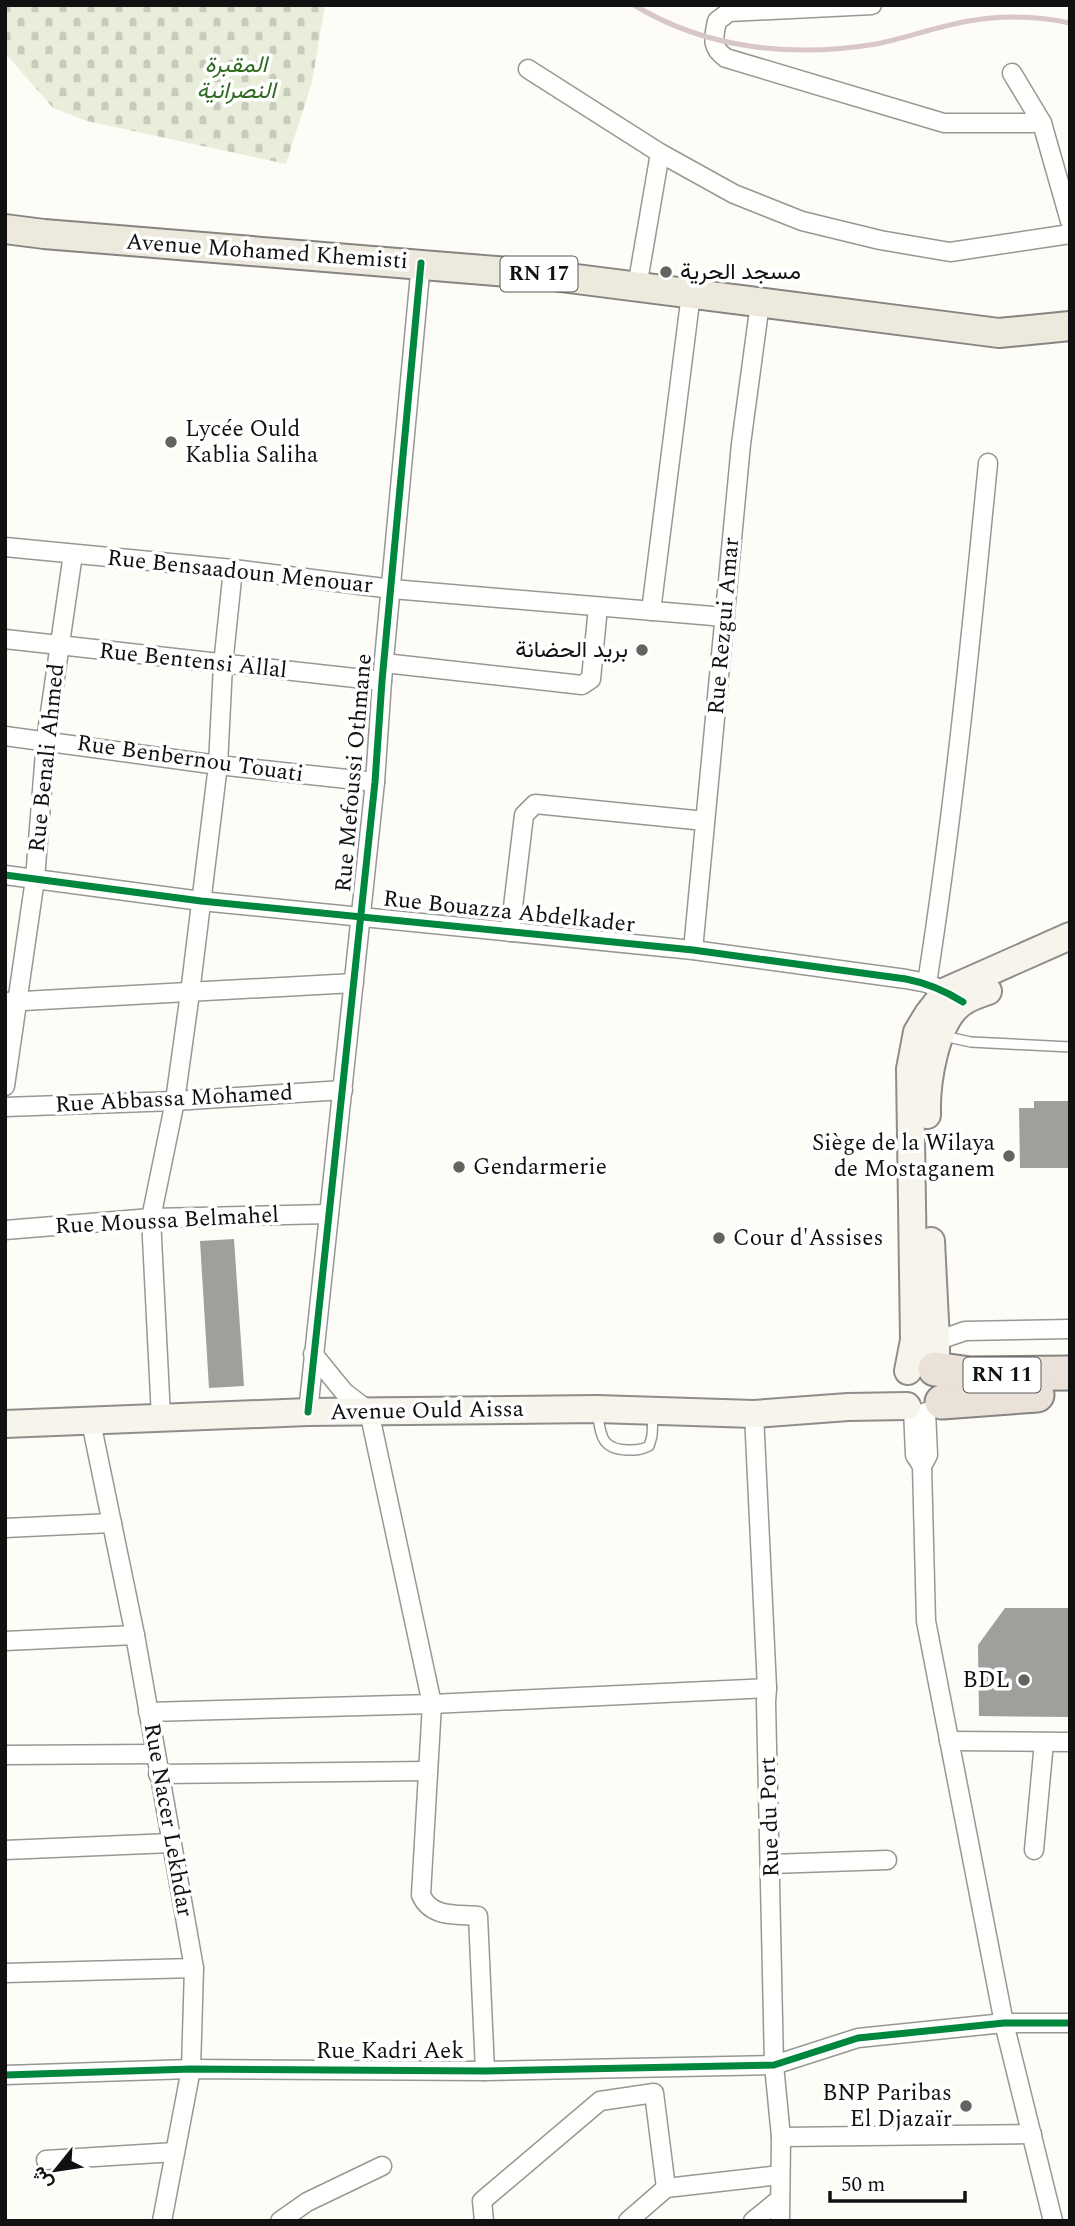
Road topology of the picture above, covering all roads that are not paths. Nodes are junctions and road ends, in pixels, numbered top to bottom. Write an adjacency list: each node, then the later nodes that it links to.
1 (872, 5): 4 (street)
2 (527, 69): 5 (street)
3 (1012, 73): 4 (street)
4 (1042, 122): 6 (street)
5 (660, 153): 8 (street); 10 (street)
6 (1070, 221)
7 (5, 229): 9 (main road, Avenue Mohamed Khemisti / RN 17)
8 (1070, 234)
9 (421, 264): 10 (main road, Avenue Mohamed Khemisti / RN 17); 18 (street, Rue Mefoussi Othmane)
10 (637, 287): 11 (main road, Avenue Mohamed Khemisti / RN 17)
11 (691, 294): 12 (main road, Avenue Mohamed Khemisti / RN 17); 20 (street)
12 (760, 303): 13 (main road, Avenue Mohamed Khemisti / RN 17); 21 (street, Rue Rezgui Amar)
13 (1070, 326)
14 (988, 463): 40 (street)
15 (5, 547): 16 (street, Rue Bensaadoun Menouar)
16 (74, 554): 17 (street, Rue Bensaadoun Menouar); 23 (street, Rue Benali Ahmed)
17 (233, 569): 18 (street, Rue Bensaadoun Menouar); 24 (street)
18 (392, 589): 19 (street, Rue Bensaadoun Menouar); 25 (street, Rue Mefoussi Othmane)
19 (598, 607): 20 (street, Rue Bensaadoun Menouar); 25 (street, Rue Bentensi Allal)
20 (651, 611): 21 (street, Rue Bensaadoun Menouar)
21 (725, 617): 30 (street, Rue Rezgui Amar)
22 (5, 639): 23 (street, Rue Bentensi Allal)
23 (59, 646): 24 (street, Rue Bentensi Allal); 27 (street, Rue Benali Ahmed)
24 (223, 665): 25 (street, Rue Bentensi Allal); 28 (street)
25 (383, 672): 29 (street, Rue Mefoussi Othmane)
26 (5, 736): 27 (street, Rue Benbernou Touati)
27 (46, 740): 28 (street, Rue Benbernou Touati); 32 (street, Rue Benali Ahmed)
28 (218, 765): 29 (street, Rue Benbernou Touati); 33 (street)
29 (375, 782): 34 (street, Rue Mefoussi Othmane)
30 (705, 821): 35 (street); 37 (street, Rue Rezgui Amar)
31 (5, 875): 32 (street, Rue Bouazza Abdelkader)
32 (35, 879): 33 (street, Rue Bouazza Abdelkader); 42 (street, Rue Benali Ahmed)
33 (201, 901): 34 (street, Rue Bouazza Abdelkader); 41 (street)
34 (360, 917): 35 (street, Rue Bouazza Abdelkader); 39 (street, Rue Mefoussi Othmane)
35 (510, 932): 37 (street, Rue Bouazza Abdelkader)
36 (1070, 936): 40 (main road)
37 (693, 950): 40 (street, Rue Bouazza Abdelkader)
38 (1070, 956): 40 (main road)
39 (354, 983): 41 (street); 46 (street, Rue Mefoussi Othmane)
40 (945, 992): 43 (main road)
41 (190, 993): 42 (street); 47 (street)
42 (12, 1002): 45 (street, Rue Benali Ahmed)
43 (929, 1034): 44 (lane); 55 (main road); 55 (main road)
44 (1070, 1047)
45 (5, 1086)
46 (343, 1090): 47 (street, Rue Abbassa Mohamed); 49 (street, Rue Mefoussi Othmane)
47 (175, 1101): 48 (street, Rue Abbassa Mohamed); 50 (street)
48 (5, 1107)
49 (329, 1214): 50 (street, Rue Moussa Belmahel); 53 (street, Rue Mefoussi Othmane)
50 (151, 1219): 51 (street, Rue Moussa Belmahel); 62 (street)
51 (5, 1230)
52 (1070, 1329): 55 (street)
53 (313, 1354): 58 (street); 60 (street, Rue Mefoussi Othmane)
54 (1070, 1373): 55 (highway, RN 11)
55 (922, 1385): 56 (highway, RN 11); 61 (main road, Avenue Ould Aissa); 72 (street)
56 (1070, 1394)
57 (597, 1409): 58 (main road, Avenue Ould Aissa); 59 (main road, Avenue Ould Aissa); 59 (lane)
58 (369, 1411): 60 (main road, Avenue Ould Aissa); 70 (street)
59 (654, 1411): 61 (main road, Avenue Ould Aissa)
60 (308, 1412): 62 (main road, Avenue Ould Aissa)
61 (754, 1414): 69 (street, Rue du Port)
62 (161, 1417): 63 (main road, Avenue Ould Aissa)
63 (91, 1422): 64 (main road, Avenue Ould Aissa); 65 (street, Rue Nacer Lekhdar)
64 (5, 1424)
65 (112, 1523): 66 (street); 67 (street, Rue Nacer Lekhdar)
66 (5, 1528)
67 (135, 1635): 68 (street); 71 (street, Rue Nacer Lekhdar)
68 (5, 1641)
69 (767, 1688): 70 (street); 83 (street, Rue du Port)
70 (432, 1704): 71 (street); 77 (street)
71 (148, 1712): 75 (street, Rue Nacer Lekhdar)
72 (949, 1741): 73 (street); 86 (street)
73 (1044, 1742): 74 (street); 81 (street)
74 (1070, 1742)
75 (155, 1754): 76 (street); 78 (street, Rue Nacer Lekhdar)
76 (5, 1755)
77 (428, 1772): 78 (street); 90 (street)
78 (159, 1774): 79 (street, Rue Nacer Lekhdar)
79 (171, 1843): 80 (street); 84 (street, Rue Nacer Lekhdar)
80 (5, 1850)
81 (1034, 1850)
82 (887, 1860): 83 (street)
83 (771, 1864): 88 (street, Rue du Port)
84 (194, 1969): 85 (street); 89 (street, Rue Nacer Lekhdar)
85 (5, 1973)
86 (1004, 2023): 87 (street, Rue Kadri Aek); 88 (street, Rue Kadri Aek); 92 (street)
87 (1070, 2024)
88 (775, 2066): 90 (street, Rue Kadri Aek); 93 (street, Rue du Port)
89 (191, 2068): 90 (street, Rue Kadri Aek); 91 (street, Rue Kadri Aek); 94 (street, Rue Nacer Lekhdar)
90 (485, 2071)
91 (5, 2075)
92 (1032, 2134): 93 (street); 100 (street)
93 (781, 2137): 97 (street, Rue du Port)
94 (175, 2152): 95 (street); 101 (street, Rue Nacer Lekhdar)
95 (46, 2160)
96 (382, 2166): 102 (street)
97 (780, 2175): 98 (street); 99 (street, Rue du Port)
98 (666, 2188): 103 (street); 104 (street)
99 (780, 2199): 105 (street); 106 (street, Rue du Port)
100 (1052, 2216): 107 (street)
101 (162, 2221)
102 (280, 2221)
103 (484, 2221)
104 (628, 2221)
105 (753, 2221)
106 (780, 2221)
107 (1066, 2221)

